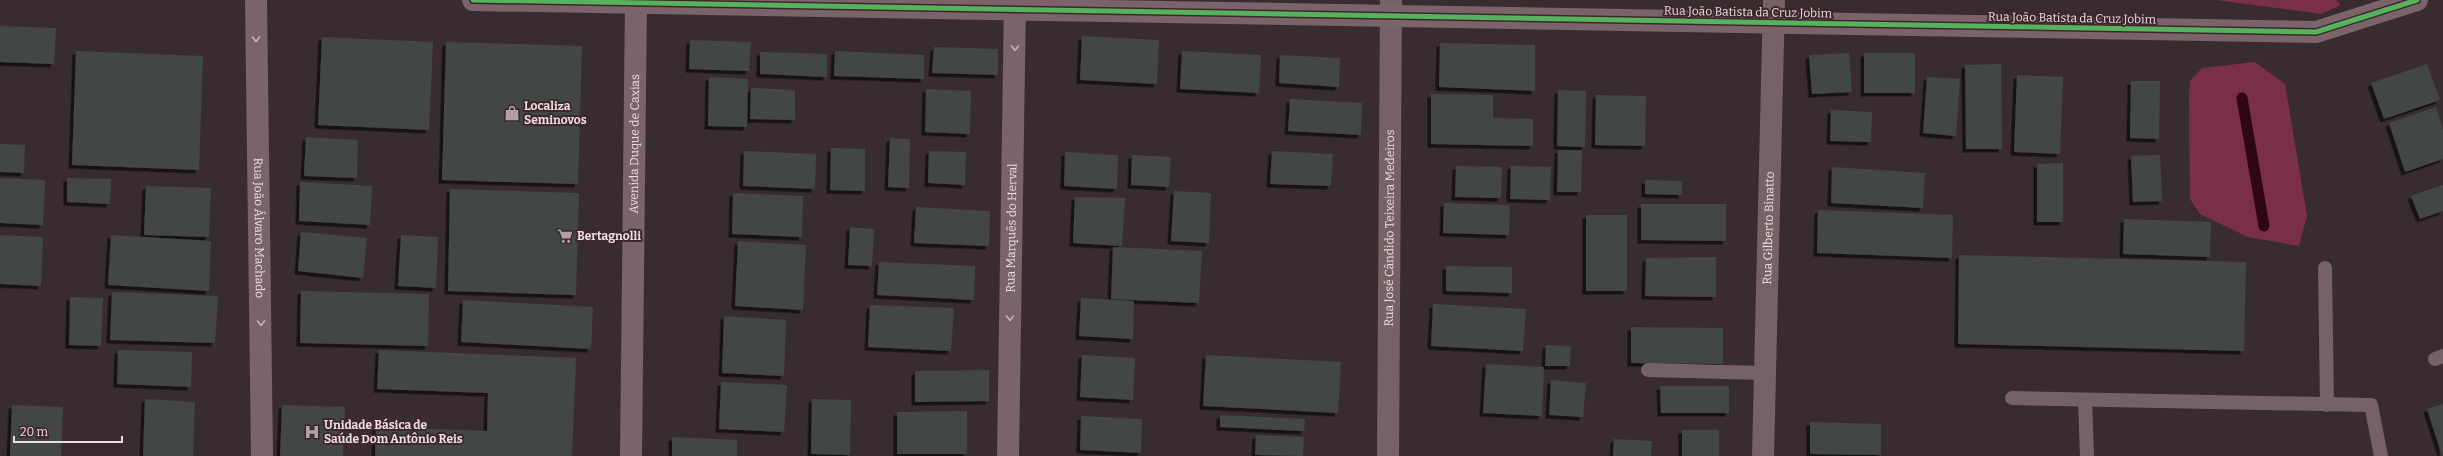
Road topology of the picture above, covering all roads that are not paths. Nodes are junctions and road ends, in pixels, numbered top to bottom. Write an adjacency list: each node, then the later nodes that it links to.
1 (256, 0): 15 (street, Rua João Álvaro Machado, one-way to 15)
2 (473, 0): 5 (street, Rua João Batista da Cruz Jobim)
3 (1774, 0): 8 (street, Rua Gilberto Binatto)
4 (2417, 0): 8 (street, Rua João Batista da Cruz Jobim)
5 (636, 1): 6 (street, Rua João Batista da Cruz Jobim); 16 (street, Avenida Duque de Caxias)
6 (1015, 5): 7 (street, Rua João Batista da Cruz Jobim); 17 (street, Rua Marquês do Herval, one-way to 17)
7 (1391, 8): 8 (street, Rua João Batista da Cruz Jobim); 18 (street, Rua José Cândido Teixeira Medeiros)
8 (1773, 23): 11 (street, Rua Gilberto Binatto)
9 (2325, 268): 14 (lane)
10 (1648, 370): 11 (lane)
11 (1765, 373): 19 (street, Rua Gilberto Binatto)
12 (2012, 398): 13 (lane)
13 (2085, 400): 14 (lane); 20 (lane)
14 (2327, 405): 21 (lane)
15 (262, 456)
16 (631, 456)
17 (1008, 456)
18 (1388, 456)
19 (1763, 456)
20 (2086, 456)
21 (2381, 456)

